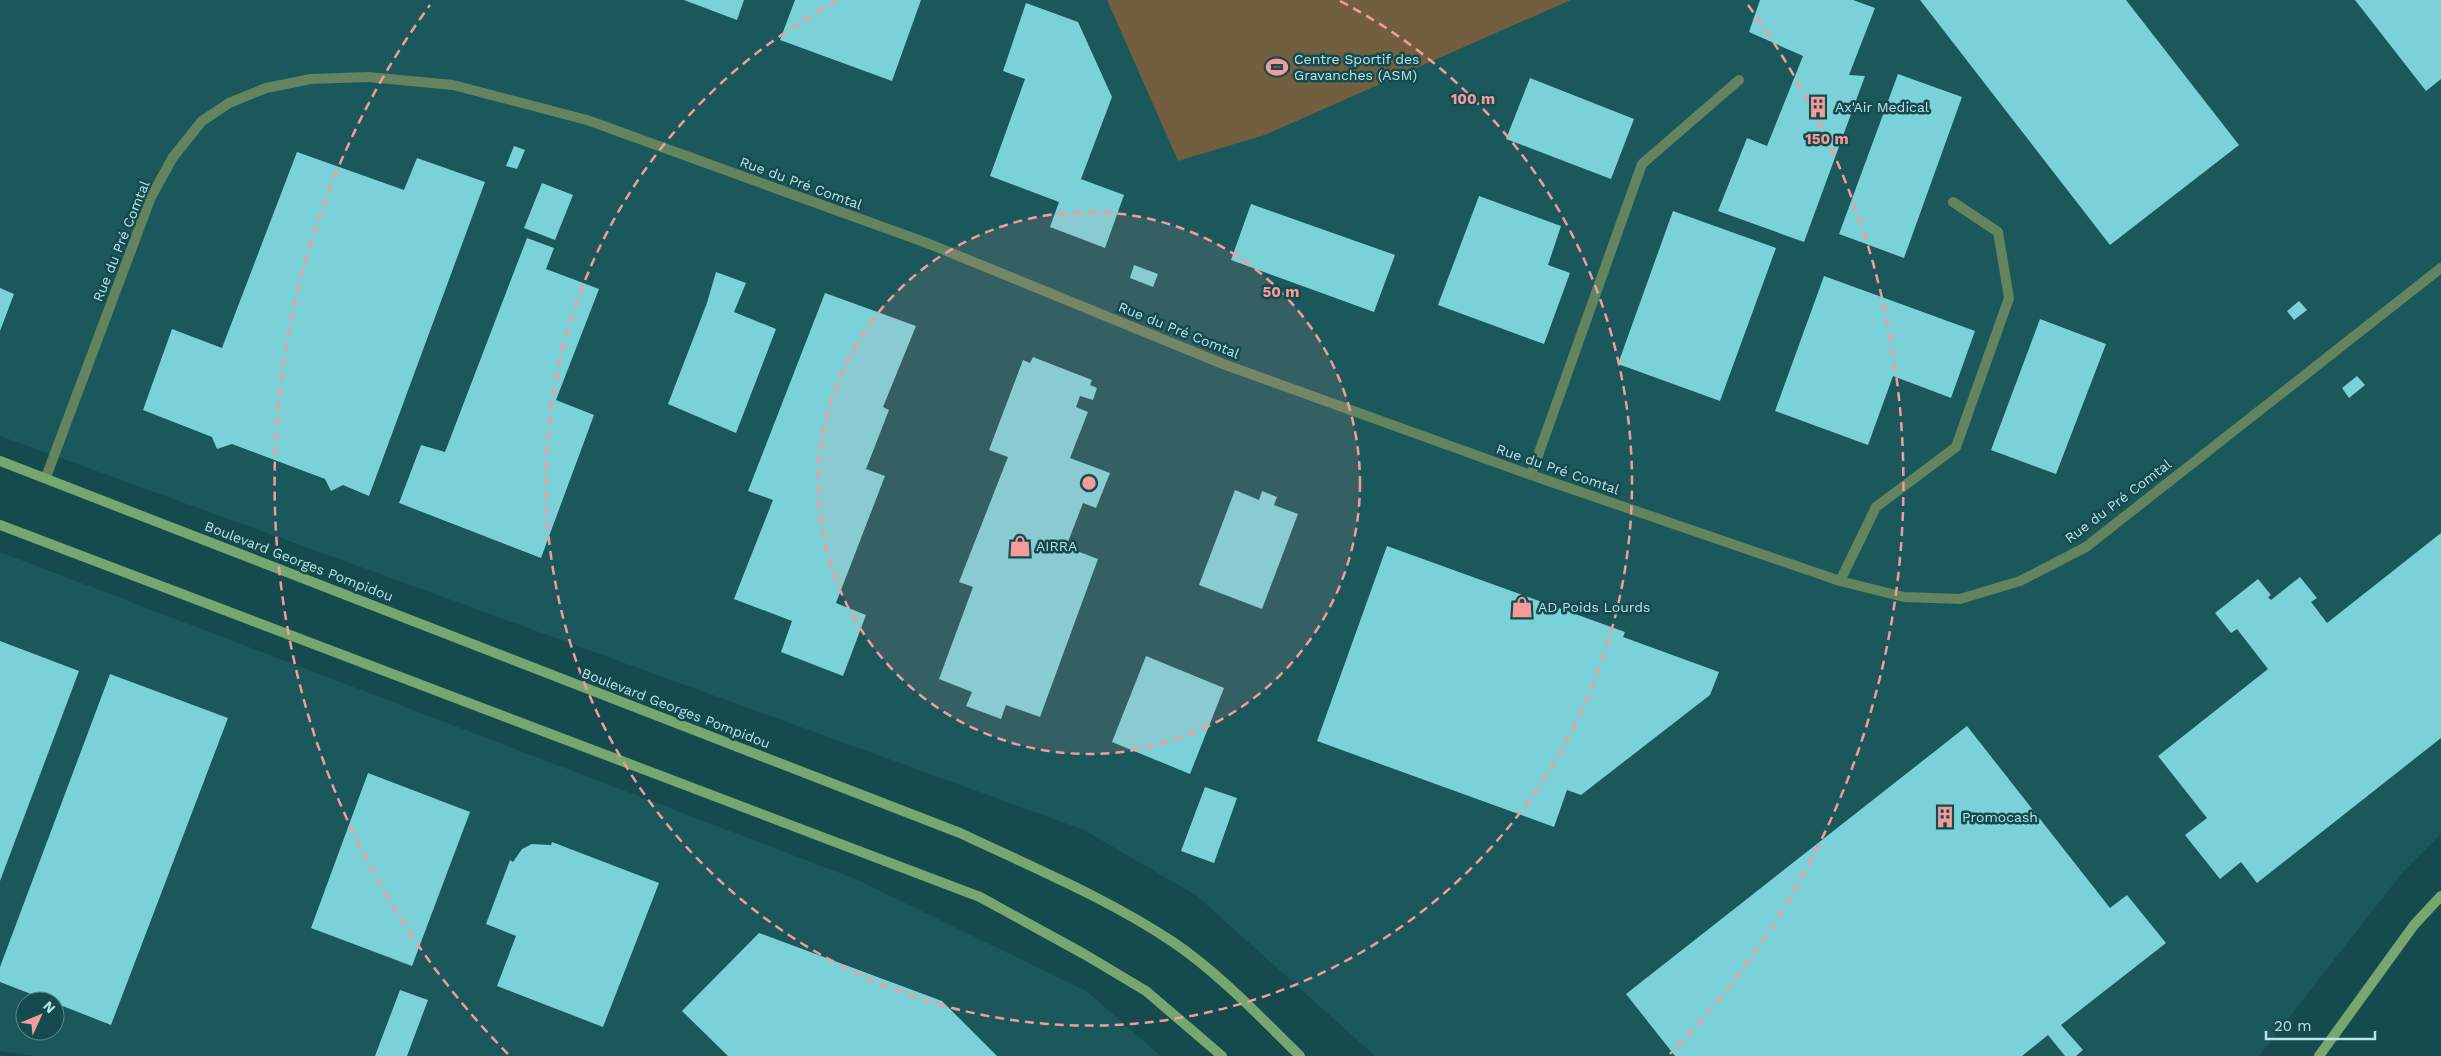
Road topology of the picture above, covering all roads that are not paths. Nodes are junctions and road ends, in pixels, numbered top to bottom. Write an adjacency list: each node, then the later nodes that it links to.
1 (1740, 80): 5 (street)
2 (1952, 202): 8 (street)
3 (2441, 268): 8 (street, Rue du Pré Comtal)
4 (0, 461): 6 (main road, Boulevard Georges Pompidou)
5 (1531, 475): 6 (street, Rue du Pré Comtal); 8 (street, Rue du Pré Comtal)
6 (46, 477): 11 (main road, Boulevard Georges Pompidou)
7 (0, 525): 10 (main road)
8 (1840, 580)
9 (2441, 896): 12 (main road)
10 (1222, 1056)
11 (1300, 1056)
12 (2319, 1056)

